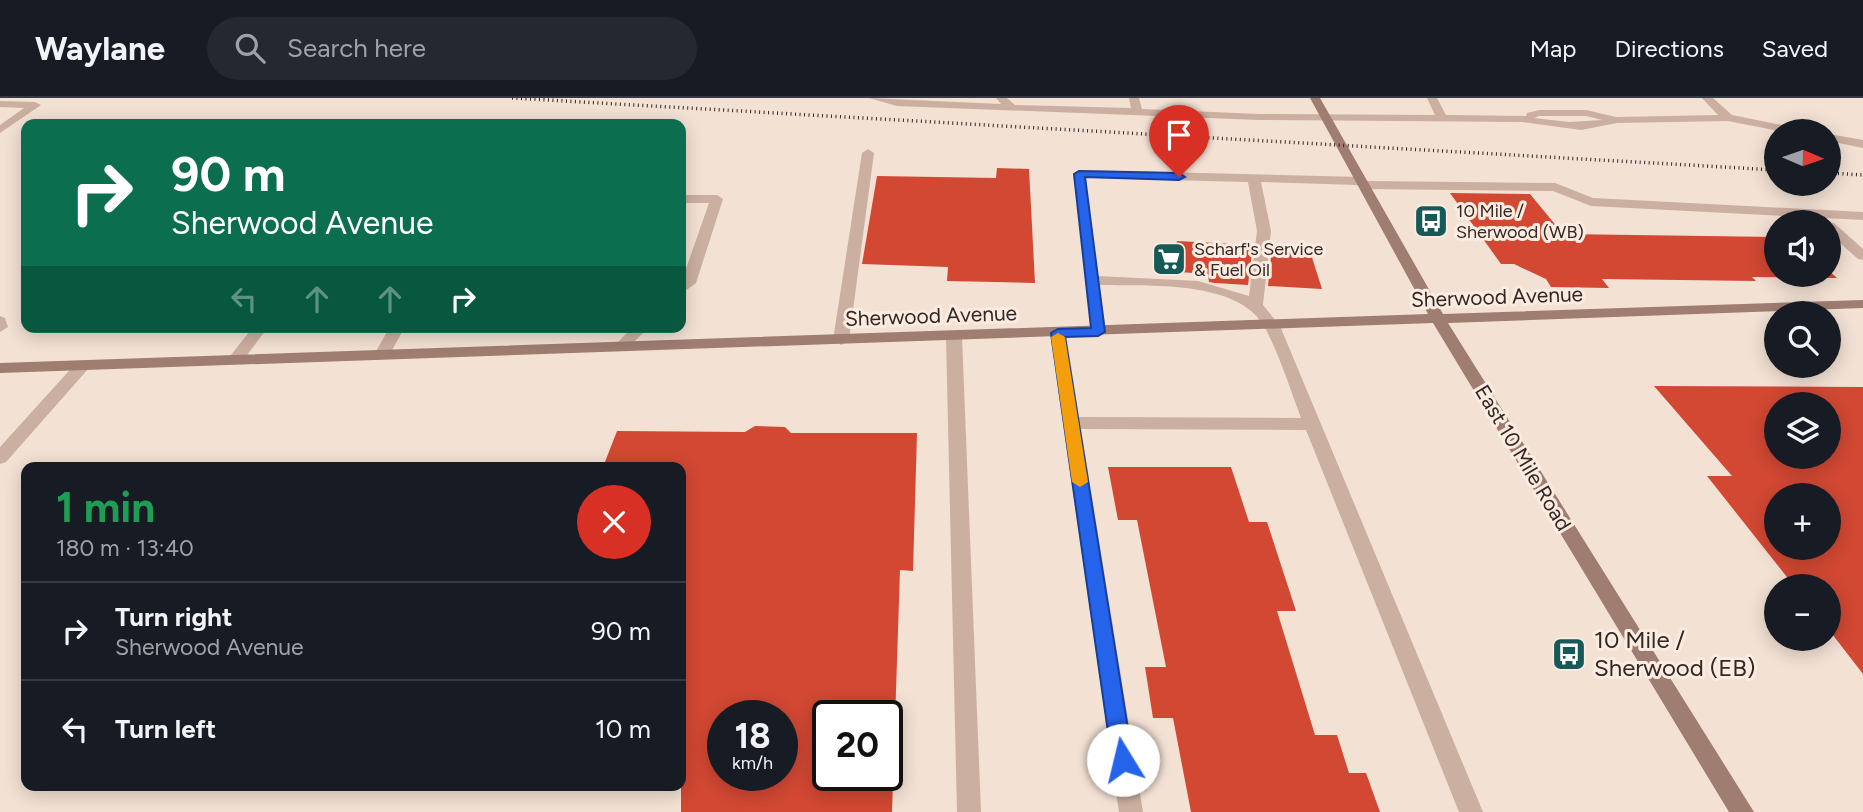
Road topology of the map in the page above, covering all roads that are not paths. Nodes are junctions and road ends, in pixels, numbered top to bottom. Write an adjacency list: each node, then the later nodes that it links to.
1 (874, 98): 8 (lane)
2 (1001, 98): 8 (lane)
3 (1134, 98): 9 (lane)
4 (1315, 98): 10 (street, East 10 Mile Road)
5 (1432, 98): 11 (lane)
6 (1707, 98): 12 (lane)
7 (0, 104): 14 (lane)
8 (1013, 108): 9 (lane)
9 (1137, 112): 10 (lane)
10 (1325, 117): 11 (lane); 19 (street, East 10 Mile Road)
11 (1441, 118): 12 (lane)
12 (1728, 118): 13 (lane)
13 (1764, 125)
14 (0, 130)
15 (1841, 140): 16 (lane)
16 (1863, 144)
17 (868, 153): 40 (lane)
18 (1254, 178): 19 (lane); 26 (lane); 29 (lane)
19 (1362, 183): 21 (lane); 31 (street, East 10 Mile Road)
20 (686, 199): 27 (lane)
21 (1764, 214)
22 (1863, 216): 23 (lane)
23 (1841, 217)
24 (1841, 237): 25 (lane)
25 (1863, 256)
26 (1092, 280): 29 (lane); 34 (lane)
27 (686, 286)
28 (1863, 304): 31 (street, Sherwood Avenue)
29 (1255, 306): 32 (lane)
30 (0, 321): 33 (lane)
31 (1439, 321): 32 (street, Sherwood Avenue); 52 (street, East 10 Mile Road)
32 (1272, 326): 34 (street, Sherwood Avenue); 47 (lane)
33 (0, 327)
34 (1098, 332): 38 (street, Sherwood Avenue)
35 (256, 333): 43 (lane)
36 (394, 333): 42 (lane)
37 (636, 333): 41 (lane)
38 (1058, 333): 39 (street, Sherwood Avenue); 46 (lane)
39 (954, 337): 40 (street, Sherwood Avenue); 49 (lane)
40 (841, 340): 41 (street, Sherwood Avenue)
41 (620, 348): 42 (street, Sherwood Avenue)
42 (381, 356): 43 (street, Sherwood Avenue)
43 (235, 360): 44 (street, Sherwood Avenue)
44 (83, 365): 45 (street, Sherwood Avenue); 48 (lane)
45 (0, 368)
46 (1071, 423): 47 (lane); 50 (lane)
47 (1312, 424): 51 (lane)
48 (0, 458)
49 (968, 812)
50 (1131, 812)
51 (1471, 812)
52 (1742, 812)

